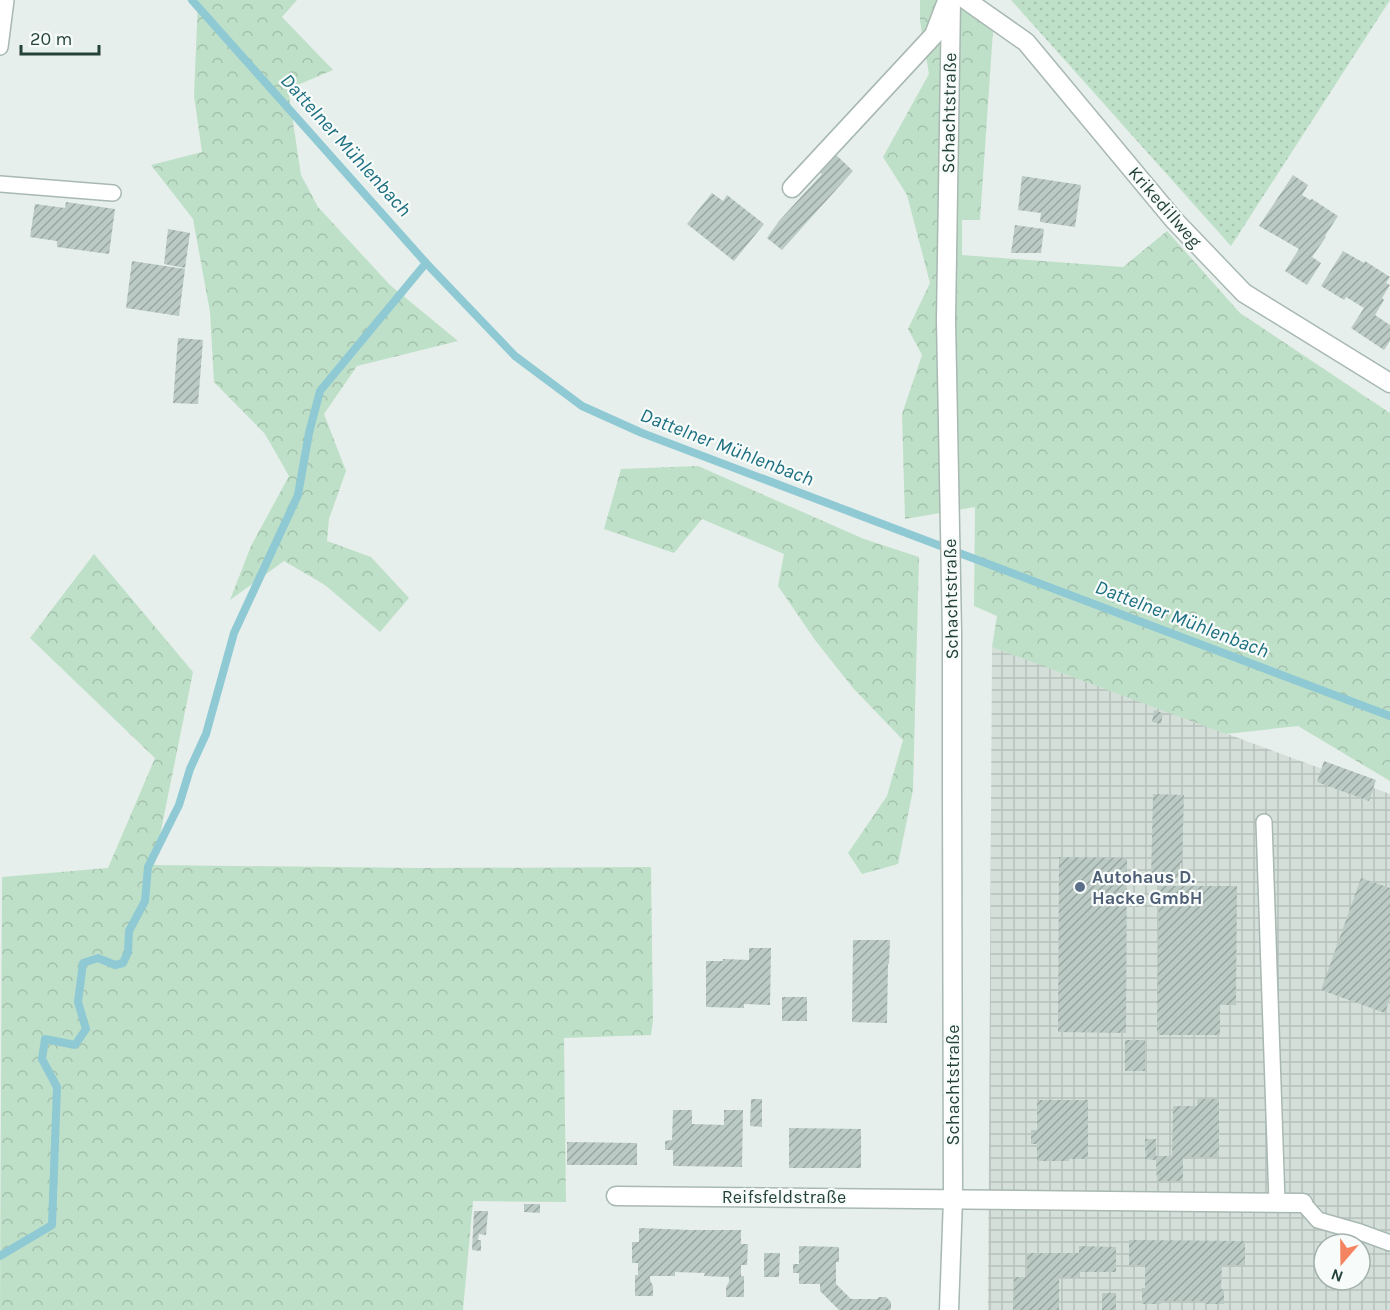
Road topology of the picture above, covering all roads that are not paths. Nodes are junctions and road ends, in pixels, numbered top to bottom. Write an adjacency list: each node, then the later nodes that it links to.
1 (6, 0): 4 (lane)
2 (949, 0): 6 (street); 11 (street, Schachtstraße)
3 (966, 0): 8 (street, Krikedillweg)
4 (0, 47)
5 (0, 184): 7 (lane)
6 (792, 188)
7 (112, 193)
8 (1390, 382)
9 (1264, 822): 12 (lane)
10 (616, 1196): 11 (street, Reifsfeldstraße)
11 (953, 1199): 12 (street); 15 (street, Schachtstraße)
12 (1277, 1202): 13 (street)
13 (1303, 1203): 14 (lane)
14 (1390, 1243)
15 (949, 1310)

